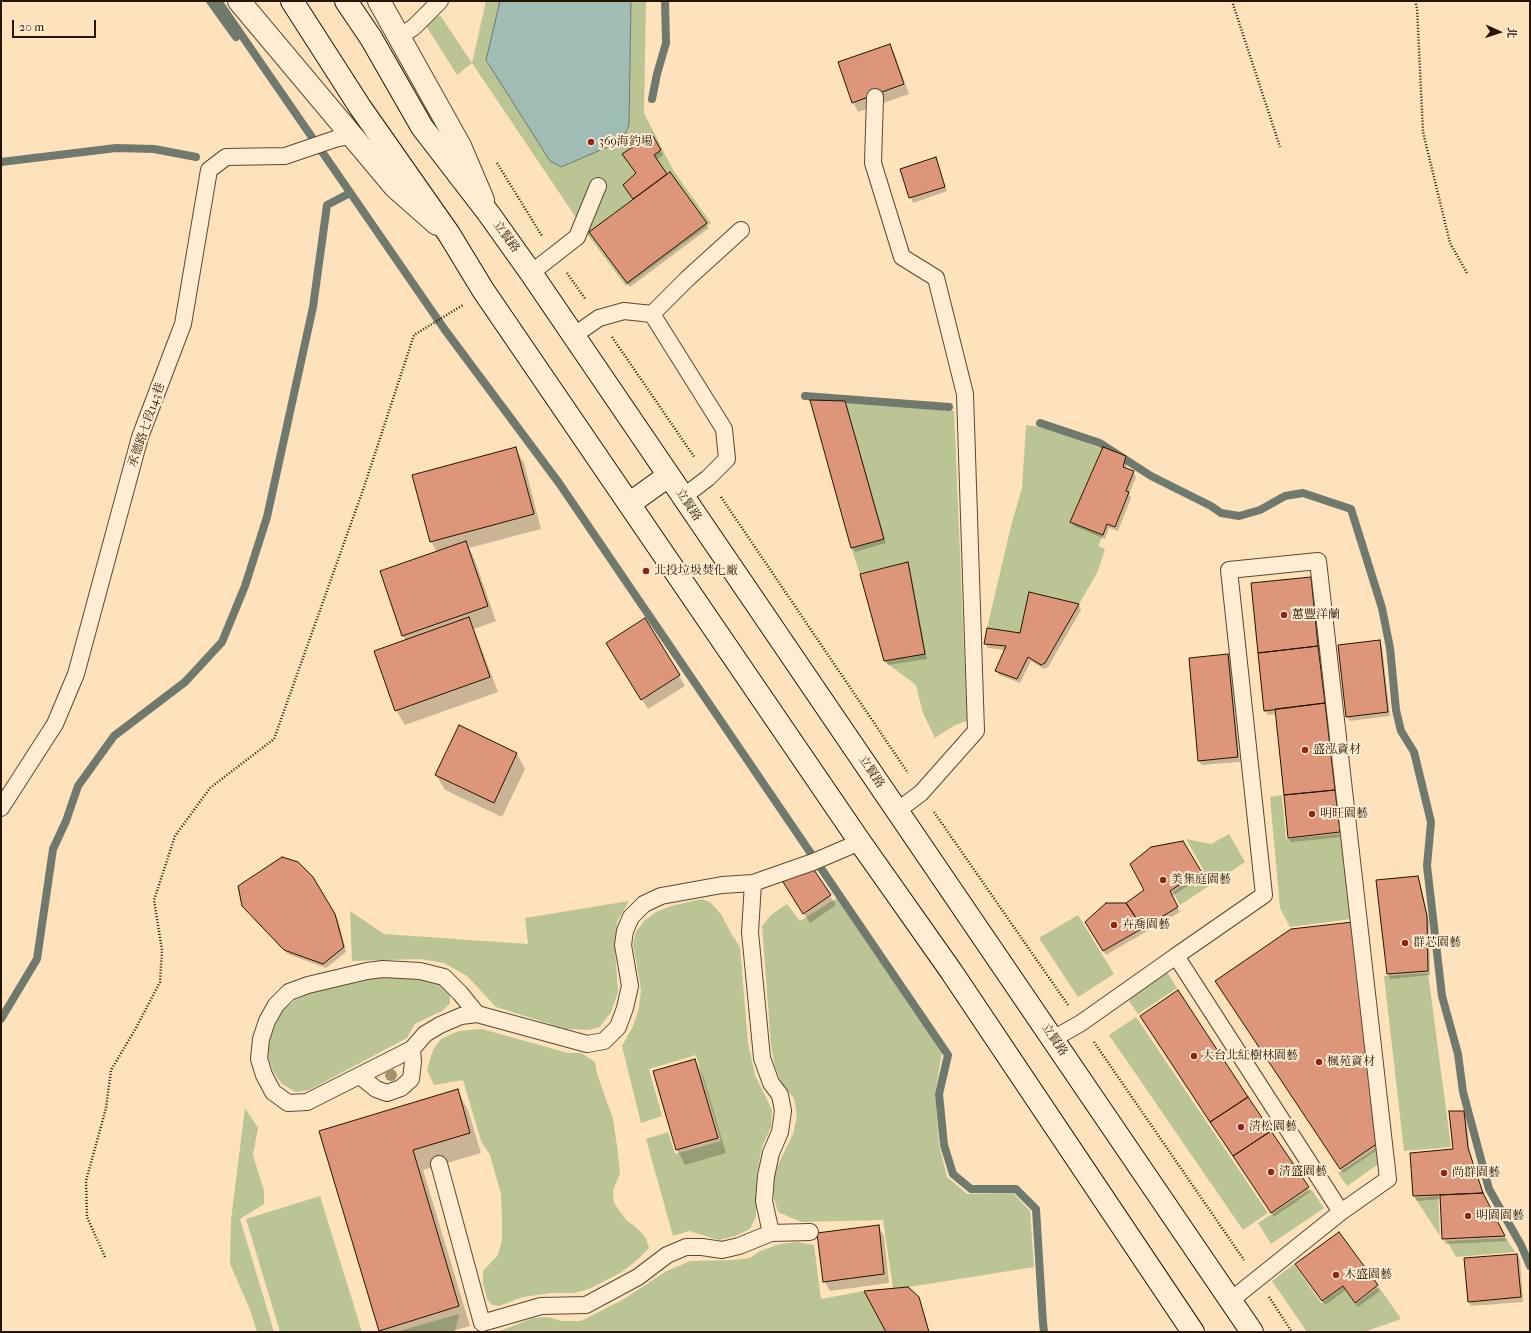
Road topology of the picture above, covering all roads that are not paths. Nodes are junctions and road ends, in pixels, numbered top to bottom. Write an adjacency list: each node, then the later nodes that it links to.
1 (239, 1): 10 (street)
2 (292, 1): 14 (street)
3 (346, 1): 8 (street, 立賢路)
4 (353, 1): 8 (street)
5 (379, 1): 7 (street, 立賢路)
6 (440, 1): 7 (lane)
7 (399, 37): 12 (street, 立賢路)
8 (371, 38): 12 (street, 立賢路)
9 (875, 97): 22 (lane)
10 (352, 136): 14 (street); 21 (lane, 承德路七段143巷)
11 (598, 186): 15 (lane)
12 (488, 214): 15 (street, 立賢路)
13 (741, 230): 16 (lane)
14 (449, 234): 20 (street)
15 (531, 273): 17 (street, 立賢路)
16 (652, 314): 17 (lane); 19 (lane)
17 (573, 336): 18 (street, 立賢路)
18 (668, 476): 19 (street, 立賢路); 20 (street)
19 (683, 497): 22 (street, 立賢路)
20 (629, 504): 23 (street)
21 (1, 808)
22 (898, 811): 27 (street, 立賢路)
23 (860, 842): 24 (lane); 35 (street)
24 (753, 883): 26 (lane); 33 (lane)
25 (1176, 956): 27 (lane); 31 (lane); 31 (lane)
26 (477, 1014): 28 (lane); 29 (lane)
27 (1053, 1039): 34 (street, 立賢路)
28 (412, 1049): 29 (lane); 29 (lane)
29 (360, 1076)
30 (439, 1164): 33 (lane)
31 (1341, 1212): 34 (lane)
32 (810, 1232): 33 (lane)
33 (771, 1233)
34 (1231, 1300): 36 (street, 立賢路)
35 (1194, 1332)
36 (1252, 1332)

